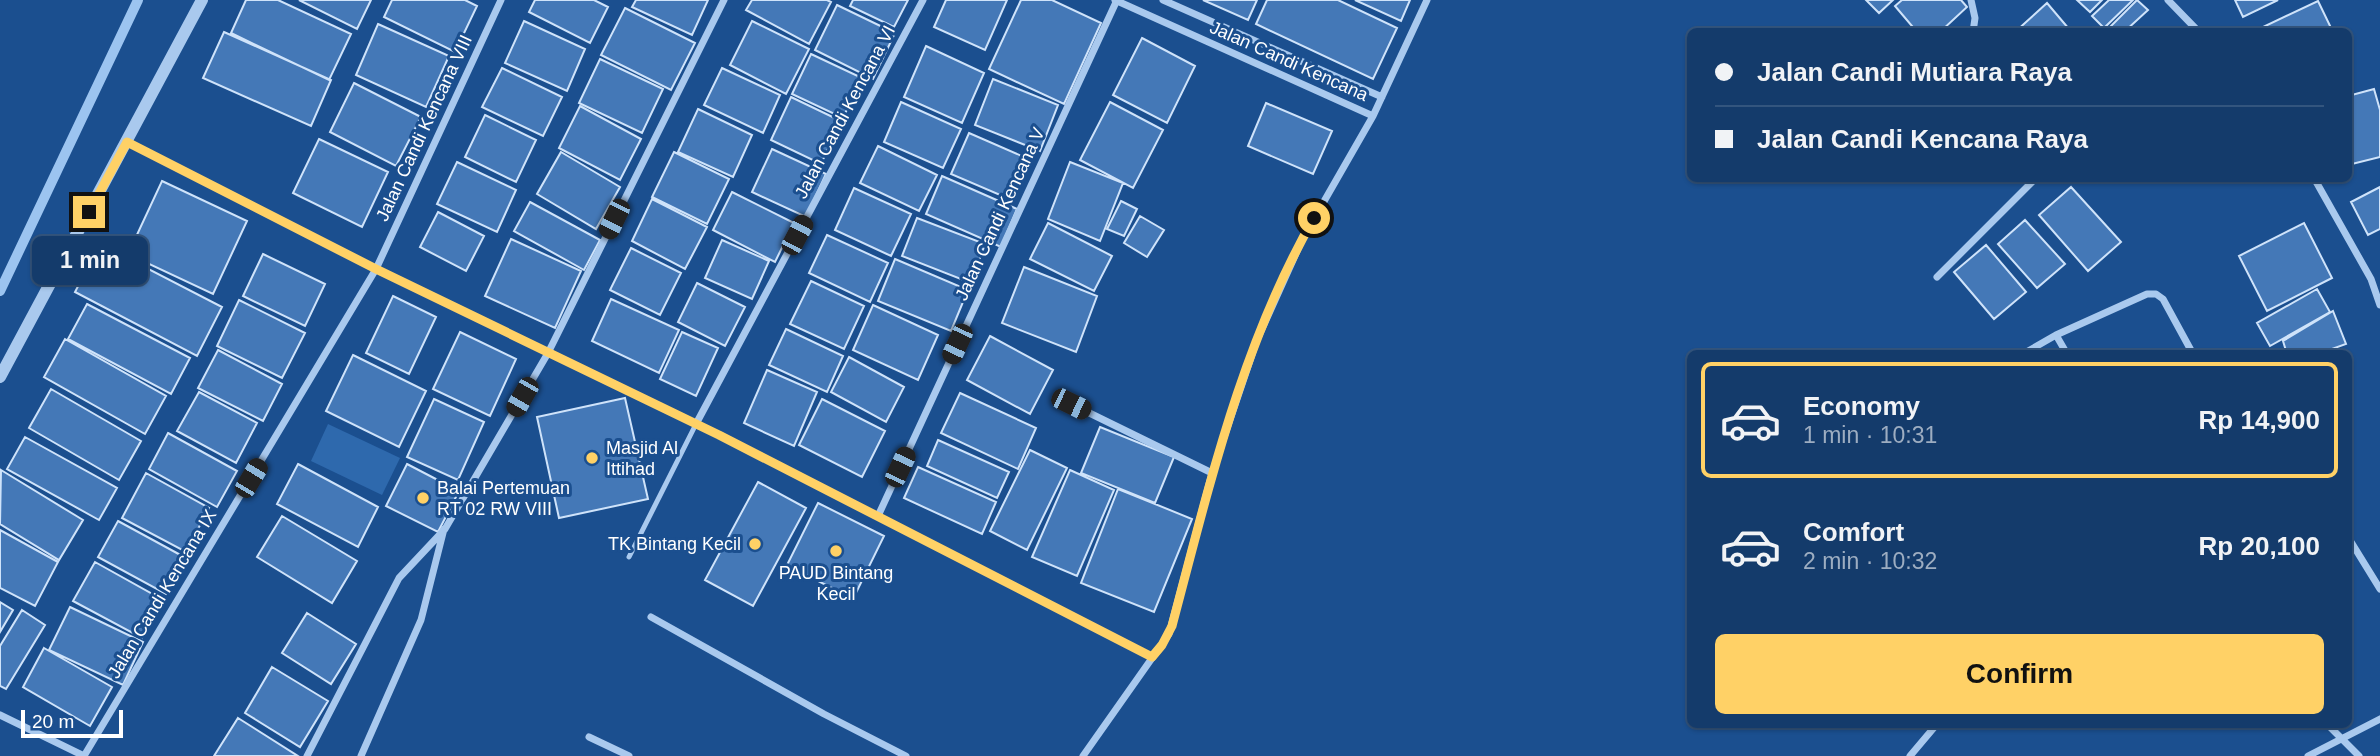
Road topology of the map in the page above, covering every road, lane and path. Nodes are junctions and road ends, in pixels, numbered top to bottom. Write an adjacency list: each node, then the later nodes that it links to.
1 (202, 0): 16 (street)
2 (501, 0): 19 (street, Jalan Candi Kencana VIII)
3 (724, 0): 26 (street)
4 (923, 0): 29 (street, Jalan Candi Kencana VI)
5 (1116, 0): 15 (street, Jalan Candi Kencana); 31 (street, Jalan Candi Kencana V)
6 (1163, 0): 14 (street, Jalan Candi Kencana)
7 (1427, 0): 14 (street)
8 (1971, 0): 11 (street)
9 (2168, 0): 10 (street)
10 (2190, 24): 12 (street); 13 (street)
11 (1974, 28)
12 (2186, 28)
13 (2194, 28)
14 (1382, 97): 15 (street)
15 (1373, 116): 30 (street)
16 (127, 142): 19 (street); 27 (street)
17 (2032, 182): 20 (street)
18 (2316, 182): 21 (street)
19 (376, 269): 26 (street); 44 (street, Jalan Candi Kencana IX)
20 (1937, 277)
21 (2380, 305)
22 (2056, 335): 23 (street); 24 (street); 25 (street)
23 (2030, 350)
24 (2065, 350)
25 (2191, 350)
26 (548, 352): 29 (street); 32 (street)
27 (0, 377)
28 (1071, 404): 30 (street)
29 (696, 424): 31 (street); 34 (lane)
30 (1212, 473): 37 (street)
31 (878, 516): 37 (street)
32 (445, 529): 45 (street); 46 (street)
33 (2352, 544): 35 (street)
34 (629, 557)
35 (2380, 589)
36 (651, 617): 48 (street)
37 (1152, 657): 49 (street)
38 (0, 715): 44 (street)
39 (2380, 719): 43 (street)
40 (1934, 728): 50 (street)
41 (2331, 728): 43 (street)
42 (589, 737): 47 (street)
43 (2342, 738): 51 (street); 52 (street)
44 (84, 756)
45 (307, 756)
46 (362, 756)
47 (629, 756)
48 (906, 756)
49 (1083, 756)
50 (1910, 756)
51 (2308, 756)
52 (2359, 756)

